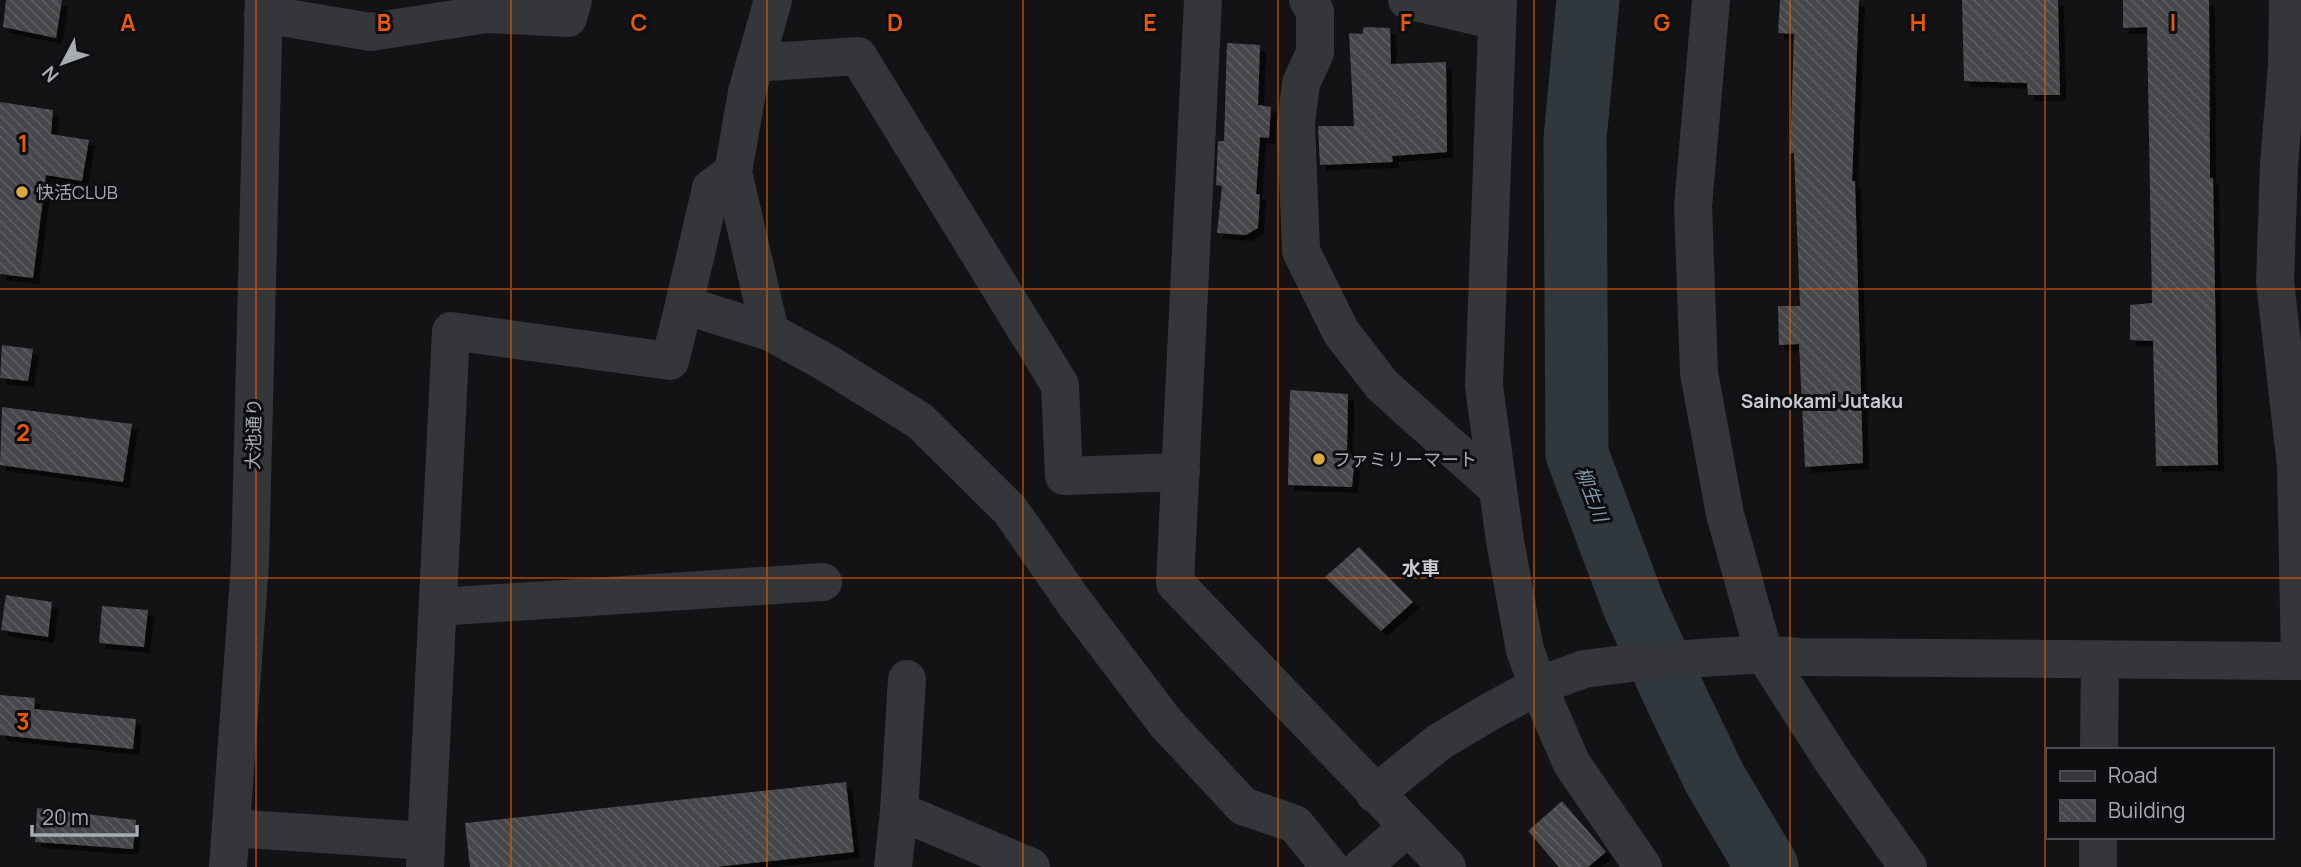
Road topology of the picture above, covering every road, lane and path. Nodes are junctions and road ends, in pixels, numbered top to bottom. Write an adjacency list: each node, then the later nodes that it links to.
1 (573, 0): 8 (street)
2 (773, 0): 10 (street)
3 (1203, 0): 14 (street)
4 (1308, 0): 15 (street)
5 (1407, 0): 9 (street)
6 (1711, 0): 18 (street)
7 (2288, 0): 20 (street)
8 (264, 7): 27 (street, 大池通り)
9 (1498, 11): 15 (street)
10 (755, 63): 11 (street); 14 (street)
11 (733, 172): 12 (street); 13 (street)
12 (684, 305): 13 (street); 17 (street)
13 (770, 332): 33 (street)
14 (1181, 472): 24 (street)
15 (1498, 489): 22 (street)
16 (823, 582): 17 (street)
17 (438, 607): 29 (street)
18 (1764, 654): 19 (street); 22 (street); 37 (street)
19 (2099, 660): 20 (street); 23 (street)
20 (2301, 661)
21 (907, 679): 25 (street)
22 (1542, 685): 24 (street); 36 (street)
23 (2099, 748)
24 (1375, 794): 26 (street)
25 (899, 811): 31 (street); 32 (street)
26 (1408, 827): 34 (street); 35 (street)
27 (231, 828): 29 (street); 30 (street, 大池通り)
28 (2098, 839): 38 (street)
29 (426, 854)
30 (228, 867)
31 (893, 867)
32 (1031, 867)
33 (1330, 867)
34 (1363, 867)
35 (1447, 867)
36 (1643, 867)
37 (1908, 867)
38 (2098, 867)

